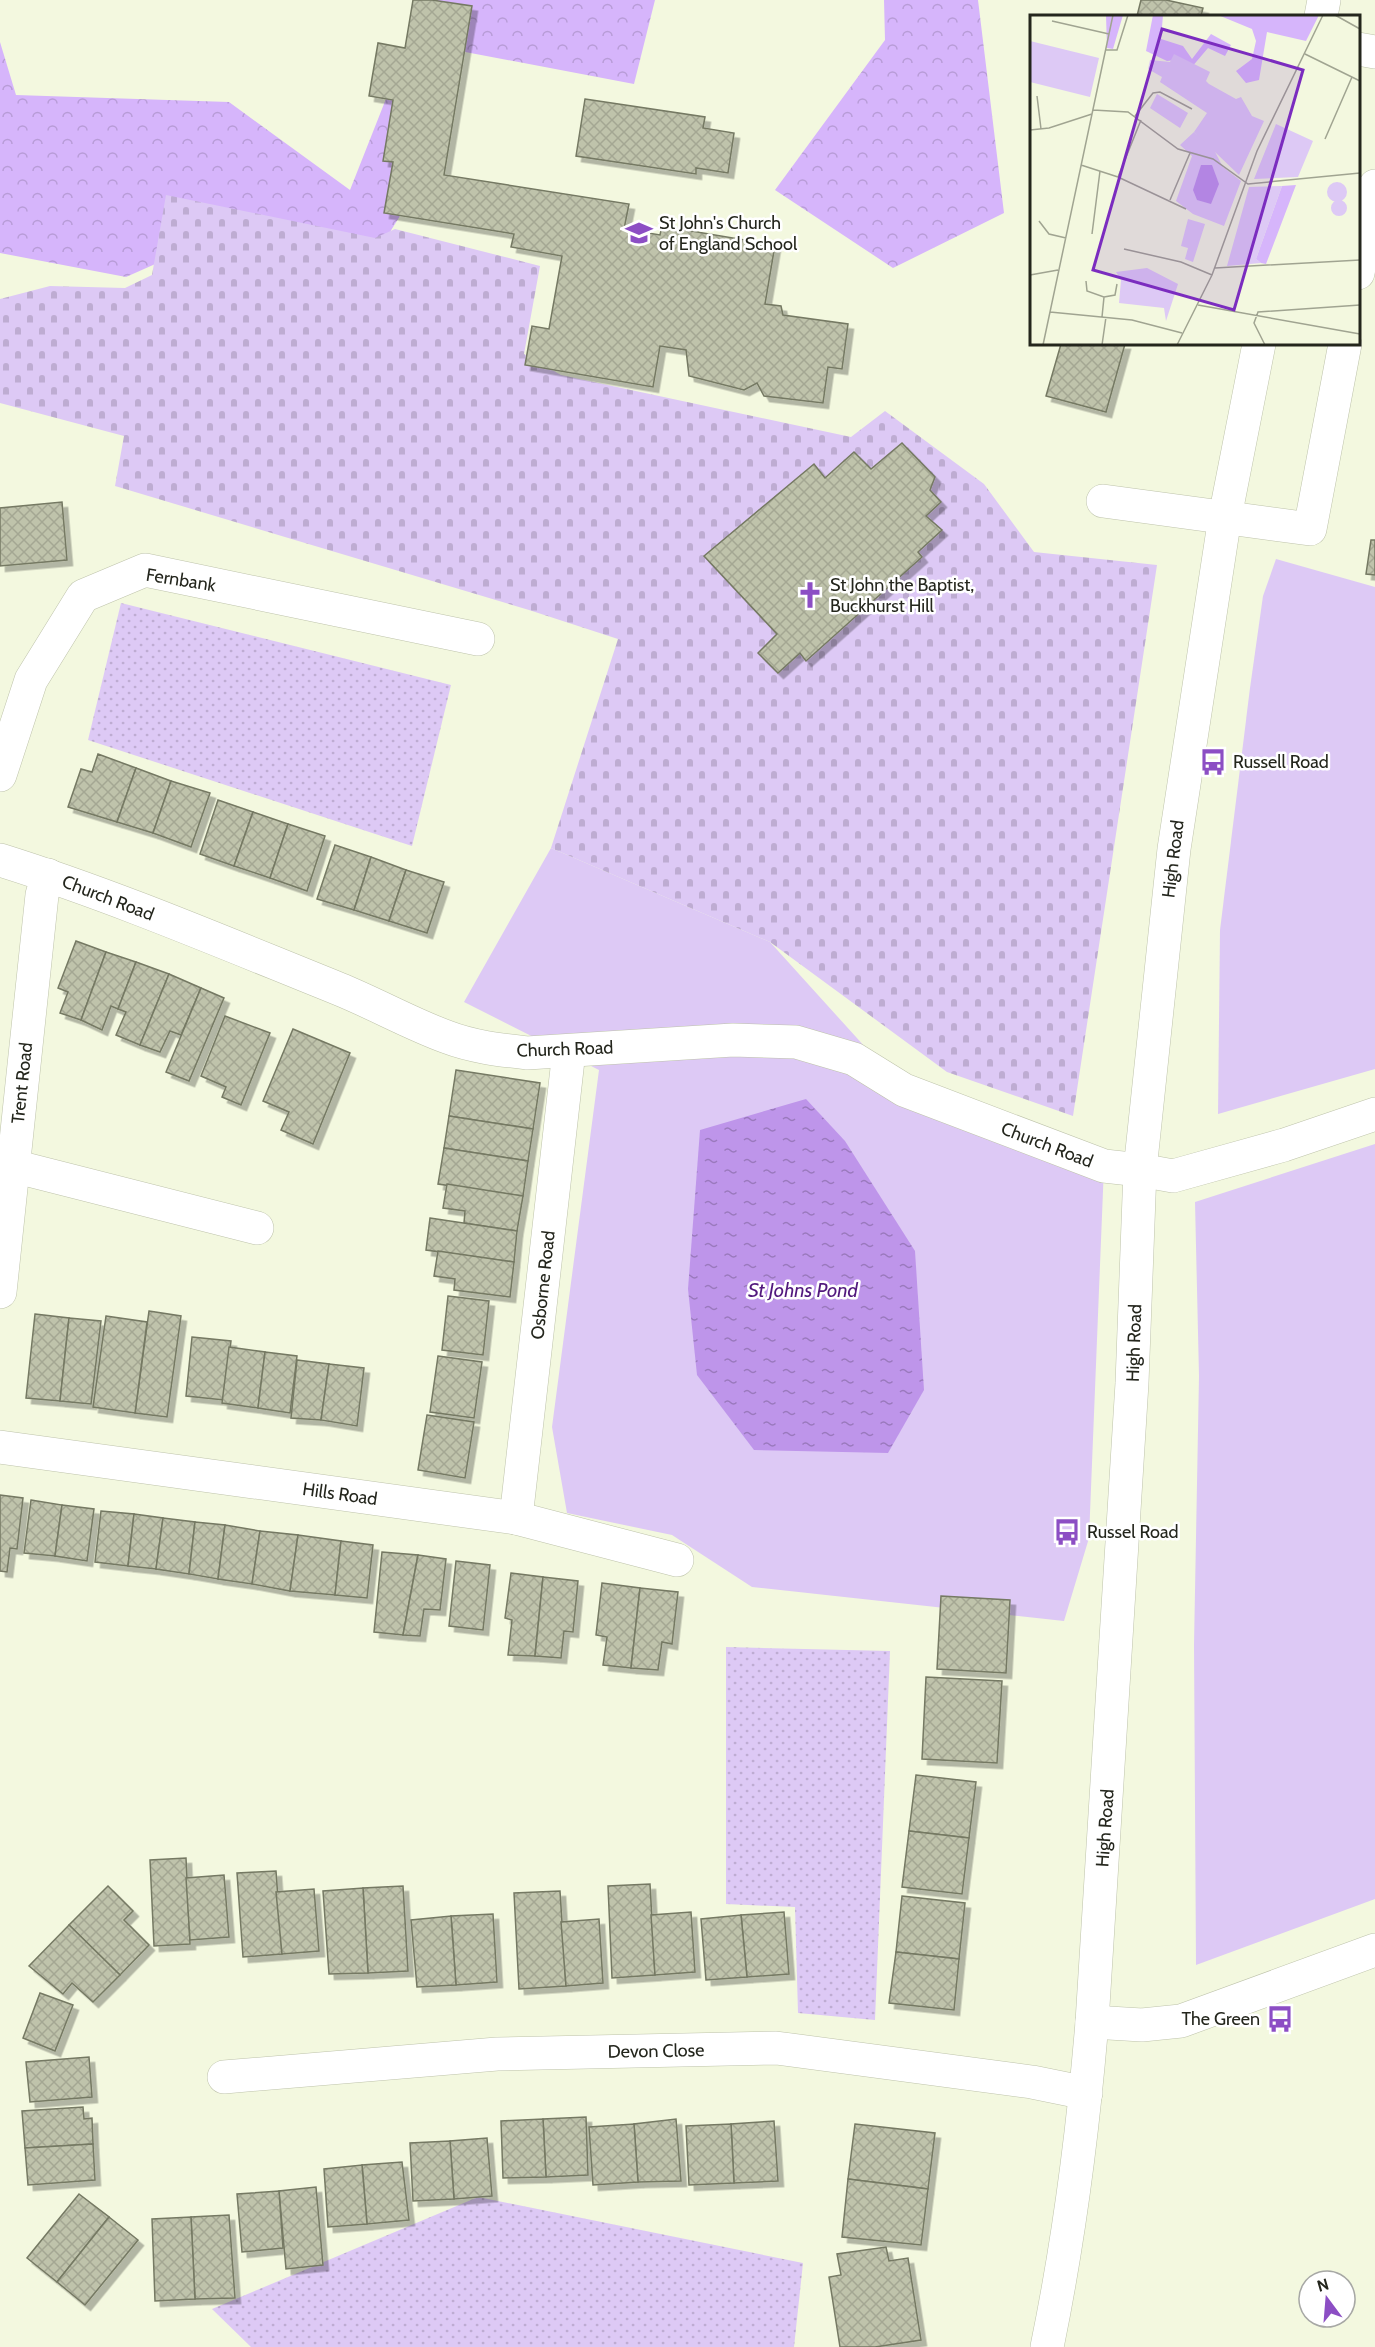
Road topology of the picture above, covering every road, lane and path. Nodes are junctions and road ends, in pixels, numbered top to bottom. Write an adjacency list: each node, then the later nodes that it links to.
1 (1324, 0): 2 (street)
2 (1321, 15)
3 (1360, 49): 4 (street)
4 (1375, 52)
5 (1375, 186): 6 (street)
6 (1360, 268)
7 (1259, 345): 10 (street, High Road)
8 (1345, 345): 10 (street)
9 (1102, 501): 10 (street)
10 (1225, 517): 18 (street, High Road)
11 (478, 639): 12 (street, Fernbank)
12 (0, 776)
13 (0, 860): 14 (street, Church Road)
14 (48, 875): 15 (street, Church Road); 17 (street, Trent Road)
15 (569, 1051): 18 (street, Church Road); 22 (street, Osborne Road)
16 (1375, 1114): 18 (street)
17 (13, 1166): 19 (street); 20 (street, Trent Road)
18 (1140, 1170): 25 (street, High Road)
19 (257, 1228)
20 (0, 1292)
21 (0, 1448): 22 (street, Hills Road)
22 (516, 1518): 23 (street, Hills Road)
23 (677, 1560)
24 (1375, 1950): 25 (street)
25 (1092, 2022): 27 (street, High Road)
26 (224, 2077): 27 (street, Devon Close)
27 (1086, 2093): 28 (street, High Road)
28 (1047, 2347)

